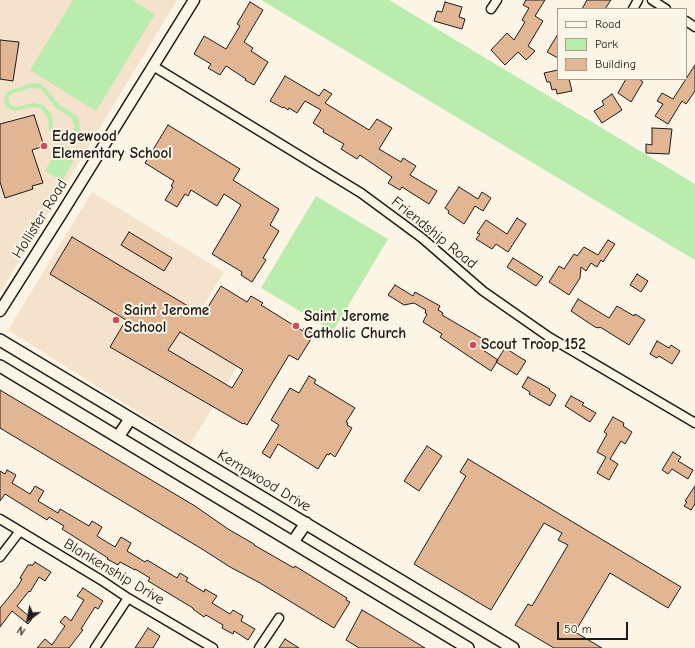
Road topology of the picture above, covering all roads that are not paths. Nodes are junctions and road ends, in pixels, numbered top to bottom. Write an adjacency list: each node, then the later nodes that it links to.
1 (194, 0): 6 (street, Hollister Road)
2 (497, 0): 5 (street)
3 (652, 0): 4 (street)
4 (664, 8)
5 (491, 9)
6 (153, 66): 7 (street, Hollister Road); 11 (street, Friendship Road)
7 (0, 311)
8 (0, 340): 10 (main road, Kempwood Drive)
9 (0, 366): 12 (main road)
10 (130, 419): 12 (main road); 14 (main road, Kempwood Drive)
11 (695, 423)
12 (118, 437): 16 (main road)
13 (0, 520): 15 (street, Blankenship Drive)
14 (306, 523): 16 (main road); 24 (main road, Kempwood Drive)
15 (20, 531): 17 (street); 18 (street, Blankenship Drive)
16 (293, 542): 23 (main road)
17 (0, 557)
18 (128, 598): 20 (street); 21 (street, Blankenship Drive)
19 (279, 618): 22 (street)
20 (95, 648)
21 (213, 648)
22 (259, 648)
23 (468, 648)
24 (513, 648)

